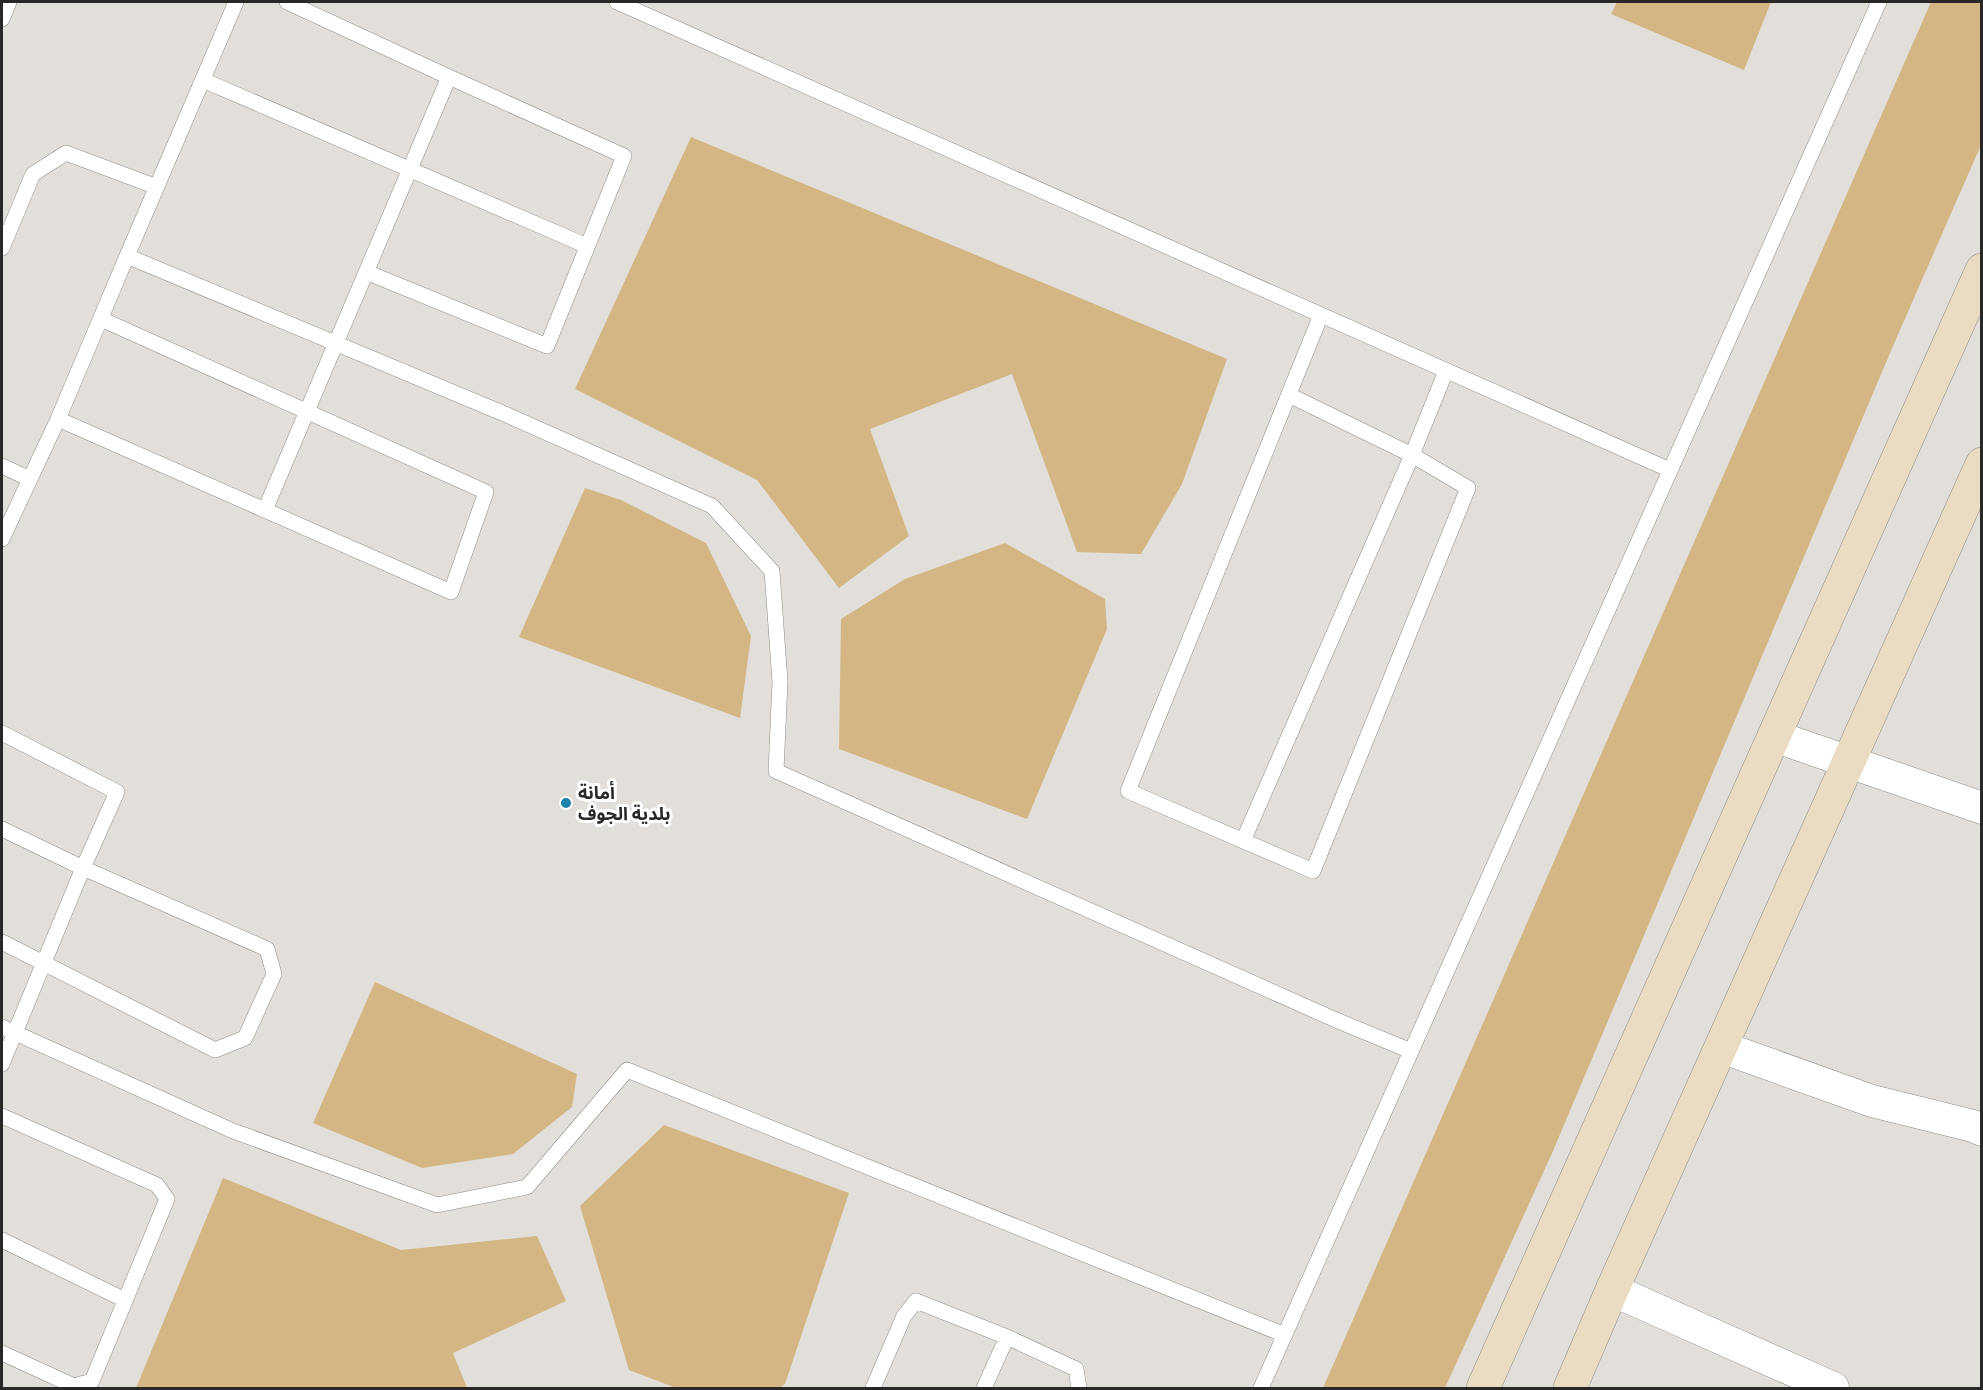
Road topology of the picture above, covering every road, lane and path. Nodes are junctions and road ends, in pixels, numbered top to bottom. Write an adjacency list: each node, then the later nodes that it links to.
1 (9, 2): 6 (lane)
2 (236, 2): 8 (lane)
3 (287, 2): 7 (lane)
4 (617, 2): 16 (lane)
5 (1879, 2): 26 (lane)
6 (2, 19)
7 (449, 76): 9 (lane); 11 (lane)
8 (203, 80): 9 (lane); 10 (lane)
9 (409, 169): 11 (lane); 15 (lane)
10 (157, 187): 12 (lane); 13 (lane)
11 (588, 246): 15 (lane)
12 (2, 248)
13 (127, 256): 17 (lane); 18 (lane)
14 (1982, 270): 31 (street)
15 (366, 272): 18 (lane)
16 (1321, 315): 19 (lane); 20 (lane)
17 (101, 319): 21 (lane); 22 (lane)
18 (336, 343): 21 (lane); 41 (lane)
19 (1446, 370): 23 (lane); 26 (lane)
20 (1289, 394): 23 (lane); 35 (lane)
21 (306, 411): 28 (lane); 28 (lane)
22 (58, 419): 27 (lane); 28 (lane)
23 (1412, 455): 35 (lane); 35 (lane)
24 (2, 466): 27 (lane)
25 (1981, 468): 32 (street)
26 (1670, 470): 41 (lane)
27 (30, 479): 29 (lane)
28 (265, 510)
29 (2, 539)
30 (2, 733): 36 (lane)
31 (1774, 736): 32 (street); 55 (street)
32 (1848, 763): 33 (street); 40 (street)
33 (1982, 808)
34 (2, 829): 36 (lane)
35 (1243, 841)
36 (83, 868): 38 (lane); 38 (lane)
37 (2, 942): 38 (lane)
38 (44, 962): 39 (lane)
39 (8, 1030): 42 (lane); 48 (lane)
40 (1721, 1047): 44 (street); 46 (street)
41 (1411, 1051): 48 (lane)
42 (2, 1064)
43 (2, 1116): 47 (lane)
44 (1982, 1130)
45 (2, 1240): 47 (lane)
46 (1612, 1290): 56 (street); 57 (street)
47 (125, 1300): 50 (lane)
48 (1285, 1335): 54 (lane)
49 (1007, 1337): 51 (lane); 52 (lane); 53 (lane)
50 (2, 1353)
51 (873, 1389)
52 (984, 1389)
53 (1079, 1389)
54 (1261, 1389)
55 (1483, 1389)
56 (1570, 1389)
57 (1833, 1389)

